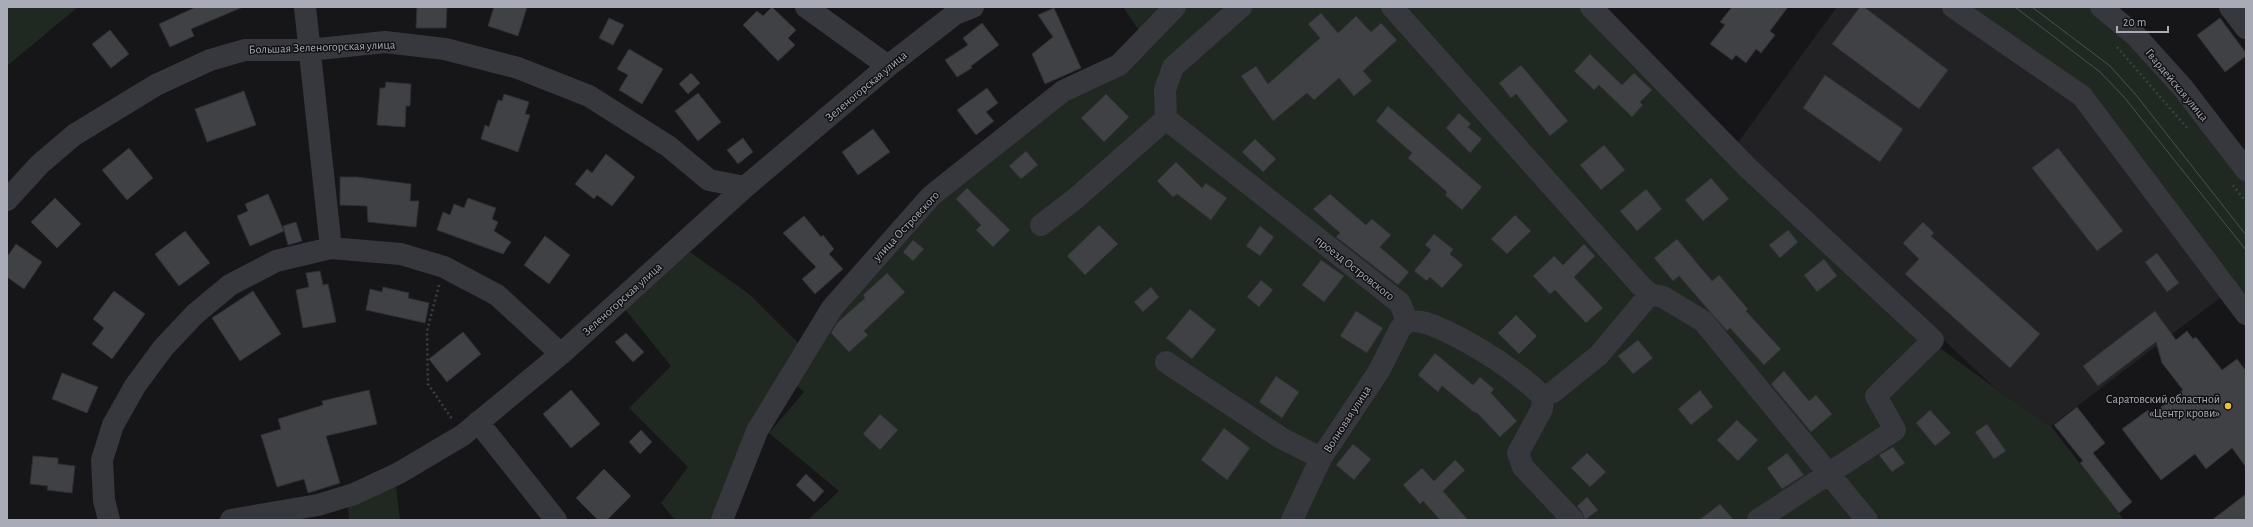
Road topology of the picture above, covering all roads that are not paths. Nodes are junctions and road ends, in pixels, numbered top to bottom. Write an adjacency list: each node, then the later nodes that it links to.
1 (305, 7): 12 (street)
2 (806, 7): 13 (street)
3 (973, 7): 13 (street, Зеленогорская улица)
4 (1175, 7): 32 (street, улица Островского)
5 (1242, 7): 14 (street)
6 (1392, 7): 20 (street)
7 (1591, 7): 28 (street)
8 (1953, 7): 21 (street)
9 (2101, 7): 15 (street, Гвардейская улица)
10 (2230, 7): 11 (street)
11 (2246, 28)
12 (309, 50): 16 (street, Большая Зеленогорская улица); 17 (street, Большая Зеленогорская улица); 19 (street)
13 (888, 66): 16 (street, Зеленогорская улица)
14 (1166, 119): 18 (street); 22 (street, проезд Островского)
15 (2239, 177)
16 (745, 187): 23 (street, Зеленогорская улица)
17 (7, 200)
18 (1041, 225)
19 (331, 248): 23 (street); 29 (street)
20 (1650, 294): 25 (street); 28 (street)
21 (2246, 314)
22 (1407, 321): 25 (street); 27 (street, Волновая улица)
23 (561, 354): 26 (street, Зеленогорская улица)
24 (1166, 362): 27 (street)
25 (1543, 397): 34 (street)
26 (470, 429): 30 (street, Зеленогорская улица); 31 (street)
27 (1321, 458): 33 (street, Волновая улица)
28 (1829, 474): 35 (street); 36 (street)
29 (109, 520)
30 (231, 520)
31 (556, 520)
32 (722, 520)
33 (1292, 520)
34 (1573, 520)
35 (1758, 520)
36 (1867, 520)

